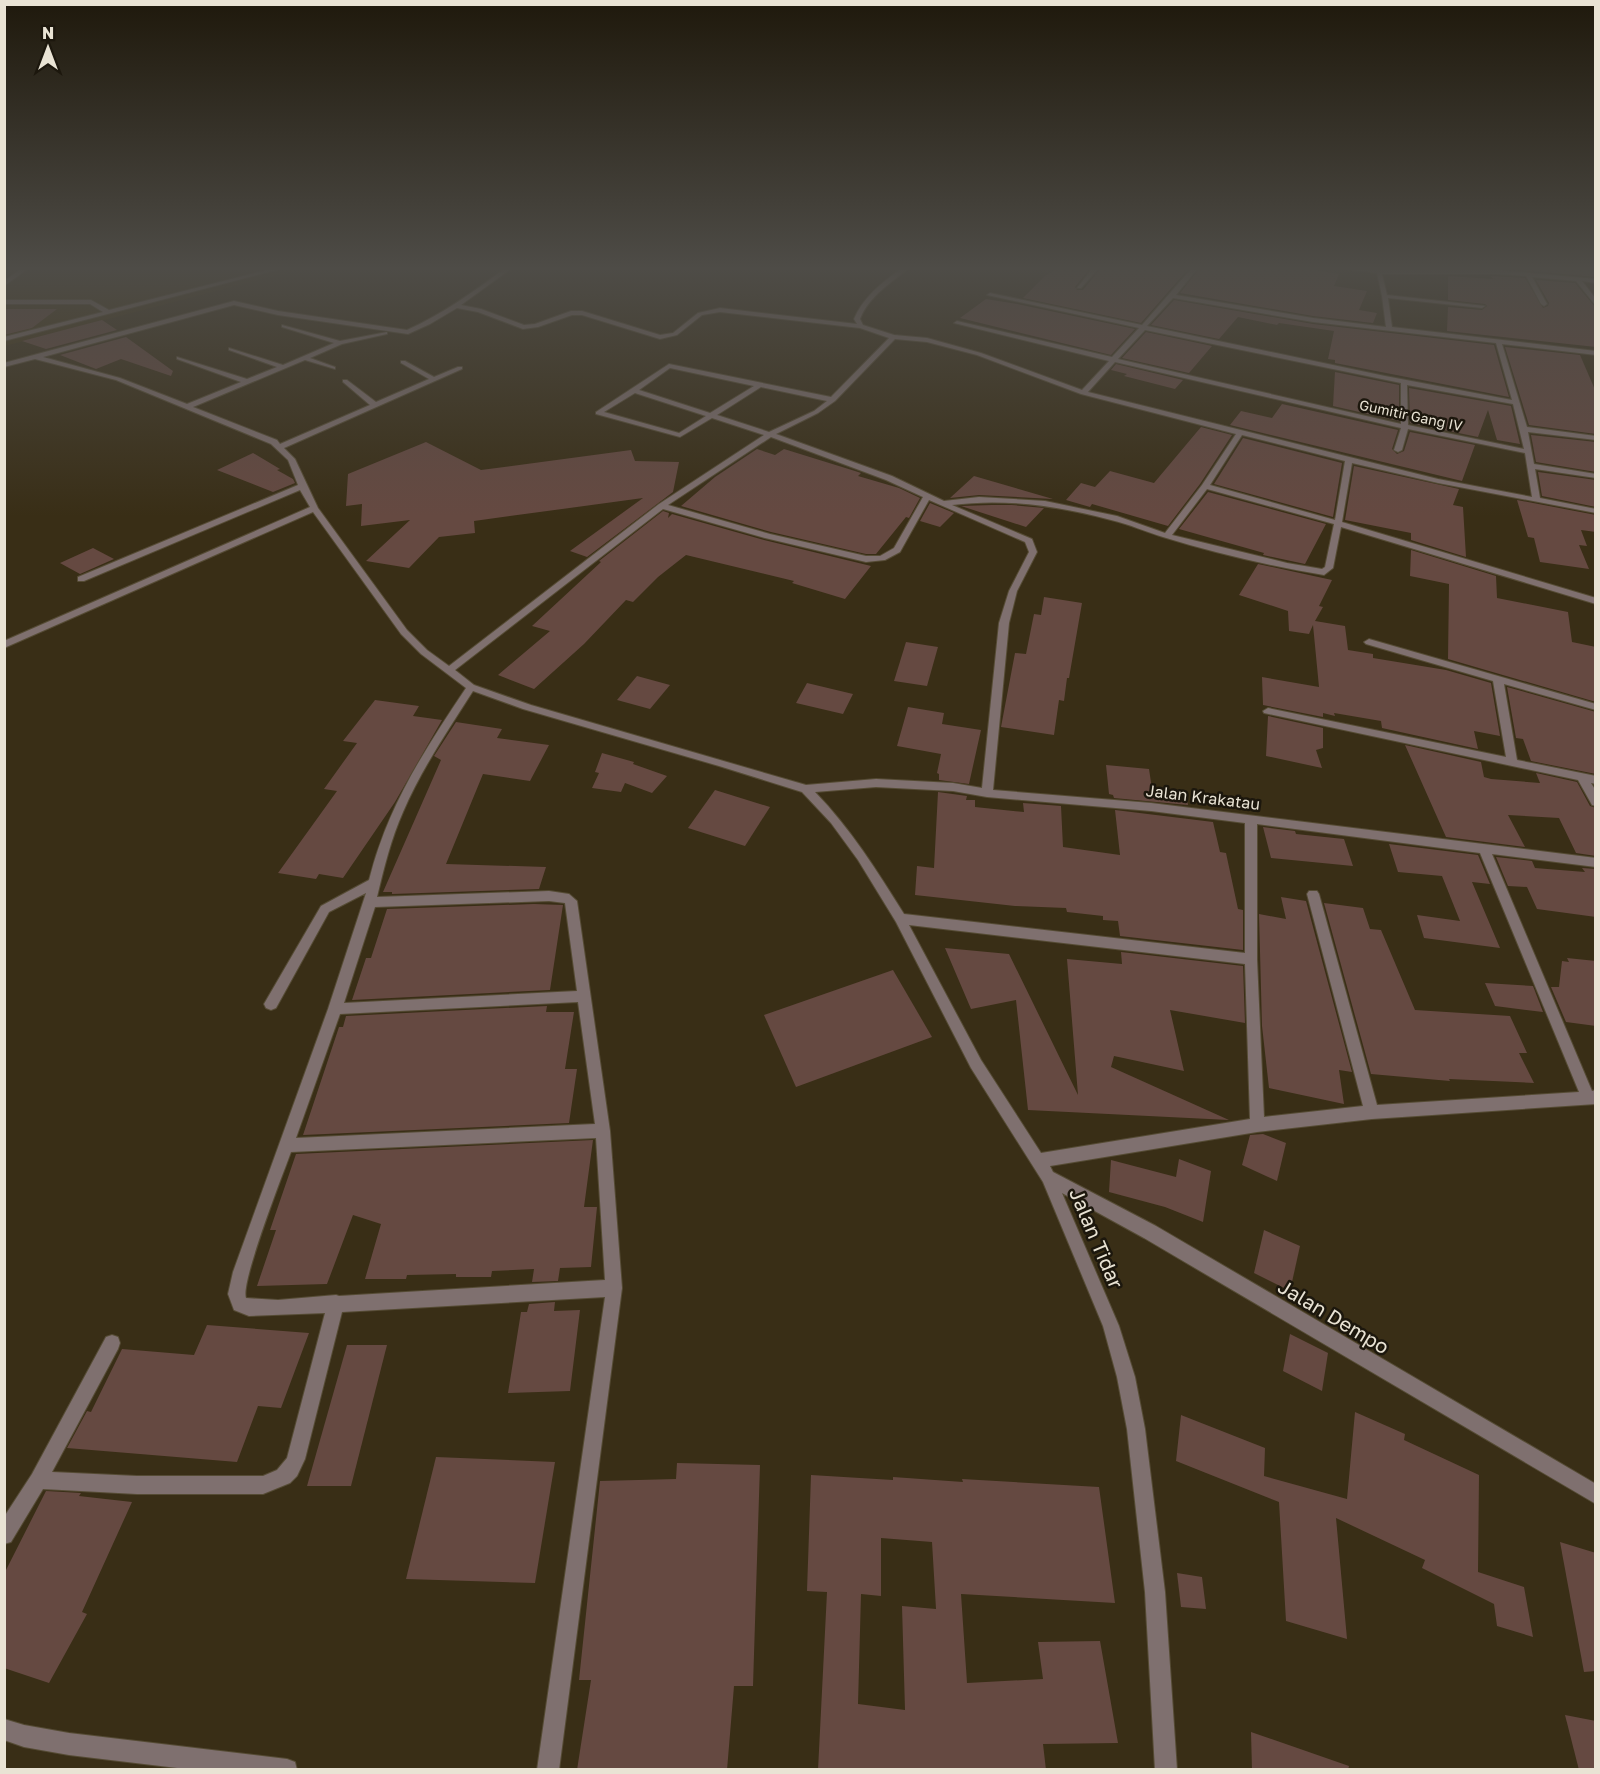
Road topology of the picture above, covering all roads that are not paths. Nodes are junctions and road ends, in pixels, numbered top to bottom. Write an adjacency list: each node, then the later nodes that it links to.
1 (60, 351): 12 (street)
2 (236, 351): 18 (street)
3 (322, 351): 14 (street)
4 (880, 351): 28 (street)
5 (966, 351): 27 (street)
6 (1071, 351): 15 (street, Gumitir Gang IV)
7 (1122, 351): 15 (street)
8 (1255, 351): 24 (street)
9 (1501, 351): 29 (street)
10 (1575, 351): 11 (street)
11 (1596, 353)
12 (37, 357): 17 (street); 31 (street)
13 (179, 358): 23 (street)
14 (305, 358): 18 (street); 19 (street)
15 (1113, 361): 27 (street); 33 (street, Gumitir Gang IV)
16 (403, 362): 21 (street)
17 (4, 365)
18 (284, 367): 23 (street)
19 (333, 368)
20 (460, 368): 21 (street)
21 (433, 379): 30 (street)
22 (345, 381): 30 (street)
23 (248, 382): 31 (street)
24 (1404, 384): 29 (street); 33 (street)
25 (760, 385): 26 (street); 28 (street); 32 (street)
26 (634, 391): 32 (street); 32 (street)
27 (1083, 393): 35 (street)
28 (833, 399): 36 (street)
29 (1517, 403): 34 (street)
30 (375, 405): 38 (street)
31 (187, 407): 38 (street)
32 (713, 416): 36 (street)
33 (1405, 427): 39 (street); 40 (street, Gumitir Gang IV)
34 (1524, 429): 37 (street); 40 (street)
35 (1240, 432): 41 (street); 45 (street)
36 (770, 434): 46 (street); 49 (street)
37 (1596, 438)
38 (281, 446): 44 (street)
39 (1398, 450)
40 (1529, 452): 42 (street)
41 (1349, 460): 47 (street); 52 (street)
42 (1532, 466): 43 (street); 47 (street)
43 (1596, 476)
44 (302, 486): 50 (street); 54 (street)
45 (1205, 486): 52 (street); 53 (street)
46 (928, 495): 48 (street); 49 (street)
47 (1537, 501): 51 (street)
48 (943, 504): 53 (street); 67 (street)
49 (662, 506): 58 (street)
50 (314, 508): 57 (street); 58 (street)
51 (1596, 511)
52 (1338, 523): 53 (street); 55 (street)
53 (1167, 536)
54 (81, 579)
55 (1596, 601)
56 (1369, 642): 59 (street)
57 (4, 645)
58 (448, 671): 60 (street)
59 (1498, 679): 61 (street); 63 (street)
60 (471, 687): 66 (street); 72 (street)
61 (1596, 706)
62 (1268, 711): 63 (street)
63 (1512, 762): 64 (street)
64 (1582, 777): 65 (street); 68 (street)
65 (1596, 780)
66 (806, 789): 67 (street, Jalan Krakatau); 75 (street, Jalan Tidar)
67 (987, 793): 69 (street, Jalan Krakatau)
68 (1596, 802)
69 (1251, 819): 70 (street, Jalan Krakatau); 76 (street)
70 (1484, 849): 71 (street, Jalan Krakatau); 80 (street)
71 (1596, 863)
72 (374, 883): 74 (street); 78 (street)
73 (1313, 894): 81 (street)
74 (370, 902): 77 (street); 79 (street)
75 (900, 919): 76 (street); 85 (street, Jalan Tidar)
76 (1251, 959): 82 (street)
77 (584, 996): 79 (street); 83 (street)
78 (271, 1004)
79 (335, 1010): 84 (street)
80 (1592, 1097): 81 (street)
81 (1372, 1112): 82 (street)
82 (1257, 1125): 85 (street)
83 (603, 1131): 84 (street); 87 (street)
84 (287, 1144): 88 (street)
85 (1039, 1161): 86 (street, Jalan Tidar)
86 (1048, 1176): 91 (street, Jalan Dempo); 96 (street, Jalan Tidar)
87 (614, 1288): 88 (street); 95 (street)
88 (336, 1303): 90 (street)
89 (112, 1343): 90 (street)
90 (38, 1480): 92 (street)
91 (1596, 1495)
92 (4, 1535)
93 (4, 1729): 94 (street)
94 (286, 1770)
95 (548, 1770)
96 (1166, 1770)

